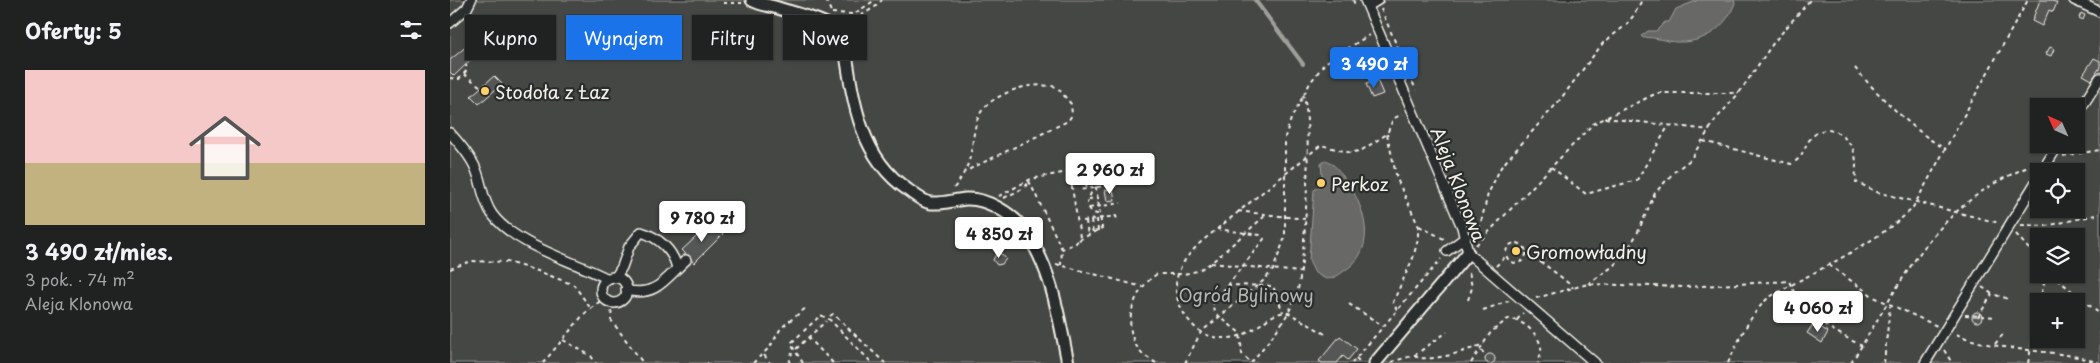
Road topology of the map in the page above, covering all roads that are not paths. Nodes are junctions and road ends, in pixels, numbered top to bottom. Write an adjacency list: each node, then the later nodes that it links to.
1 (471, 0): 7 (street)
2 (752, 0): 19 (street)
3 (1377, 0): 5 (street)
4 (2074, 0): 6 (street)
5 (1367, 3): 12 (street, Aleja Klonowa)
6 (2100, 12)
7 (450, 23)
8 (2100, 78): 9 (street)
9 (2085, 102)
10 (450, 133): 17 (street)
11 (2030, 191): 22 (street)
12 (1466, 238): 13 (street); 14 (street, Aleja Klonowa)
13 (1447, 251)
14 (1468, 253): 20 (street); 21 (street, Aleja Klonowa)
15 (686, 260): 16 (street)
16 (678, 268): 17 (street); 18 (street)
17 (612, 278): 18 (street); 18 (street)
18 (626, 290)
19 (1068, 363)
20 (1374, 363)
21 (1595, 363)
22 (1925, 363)

